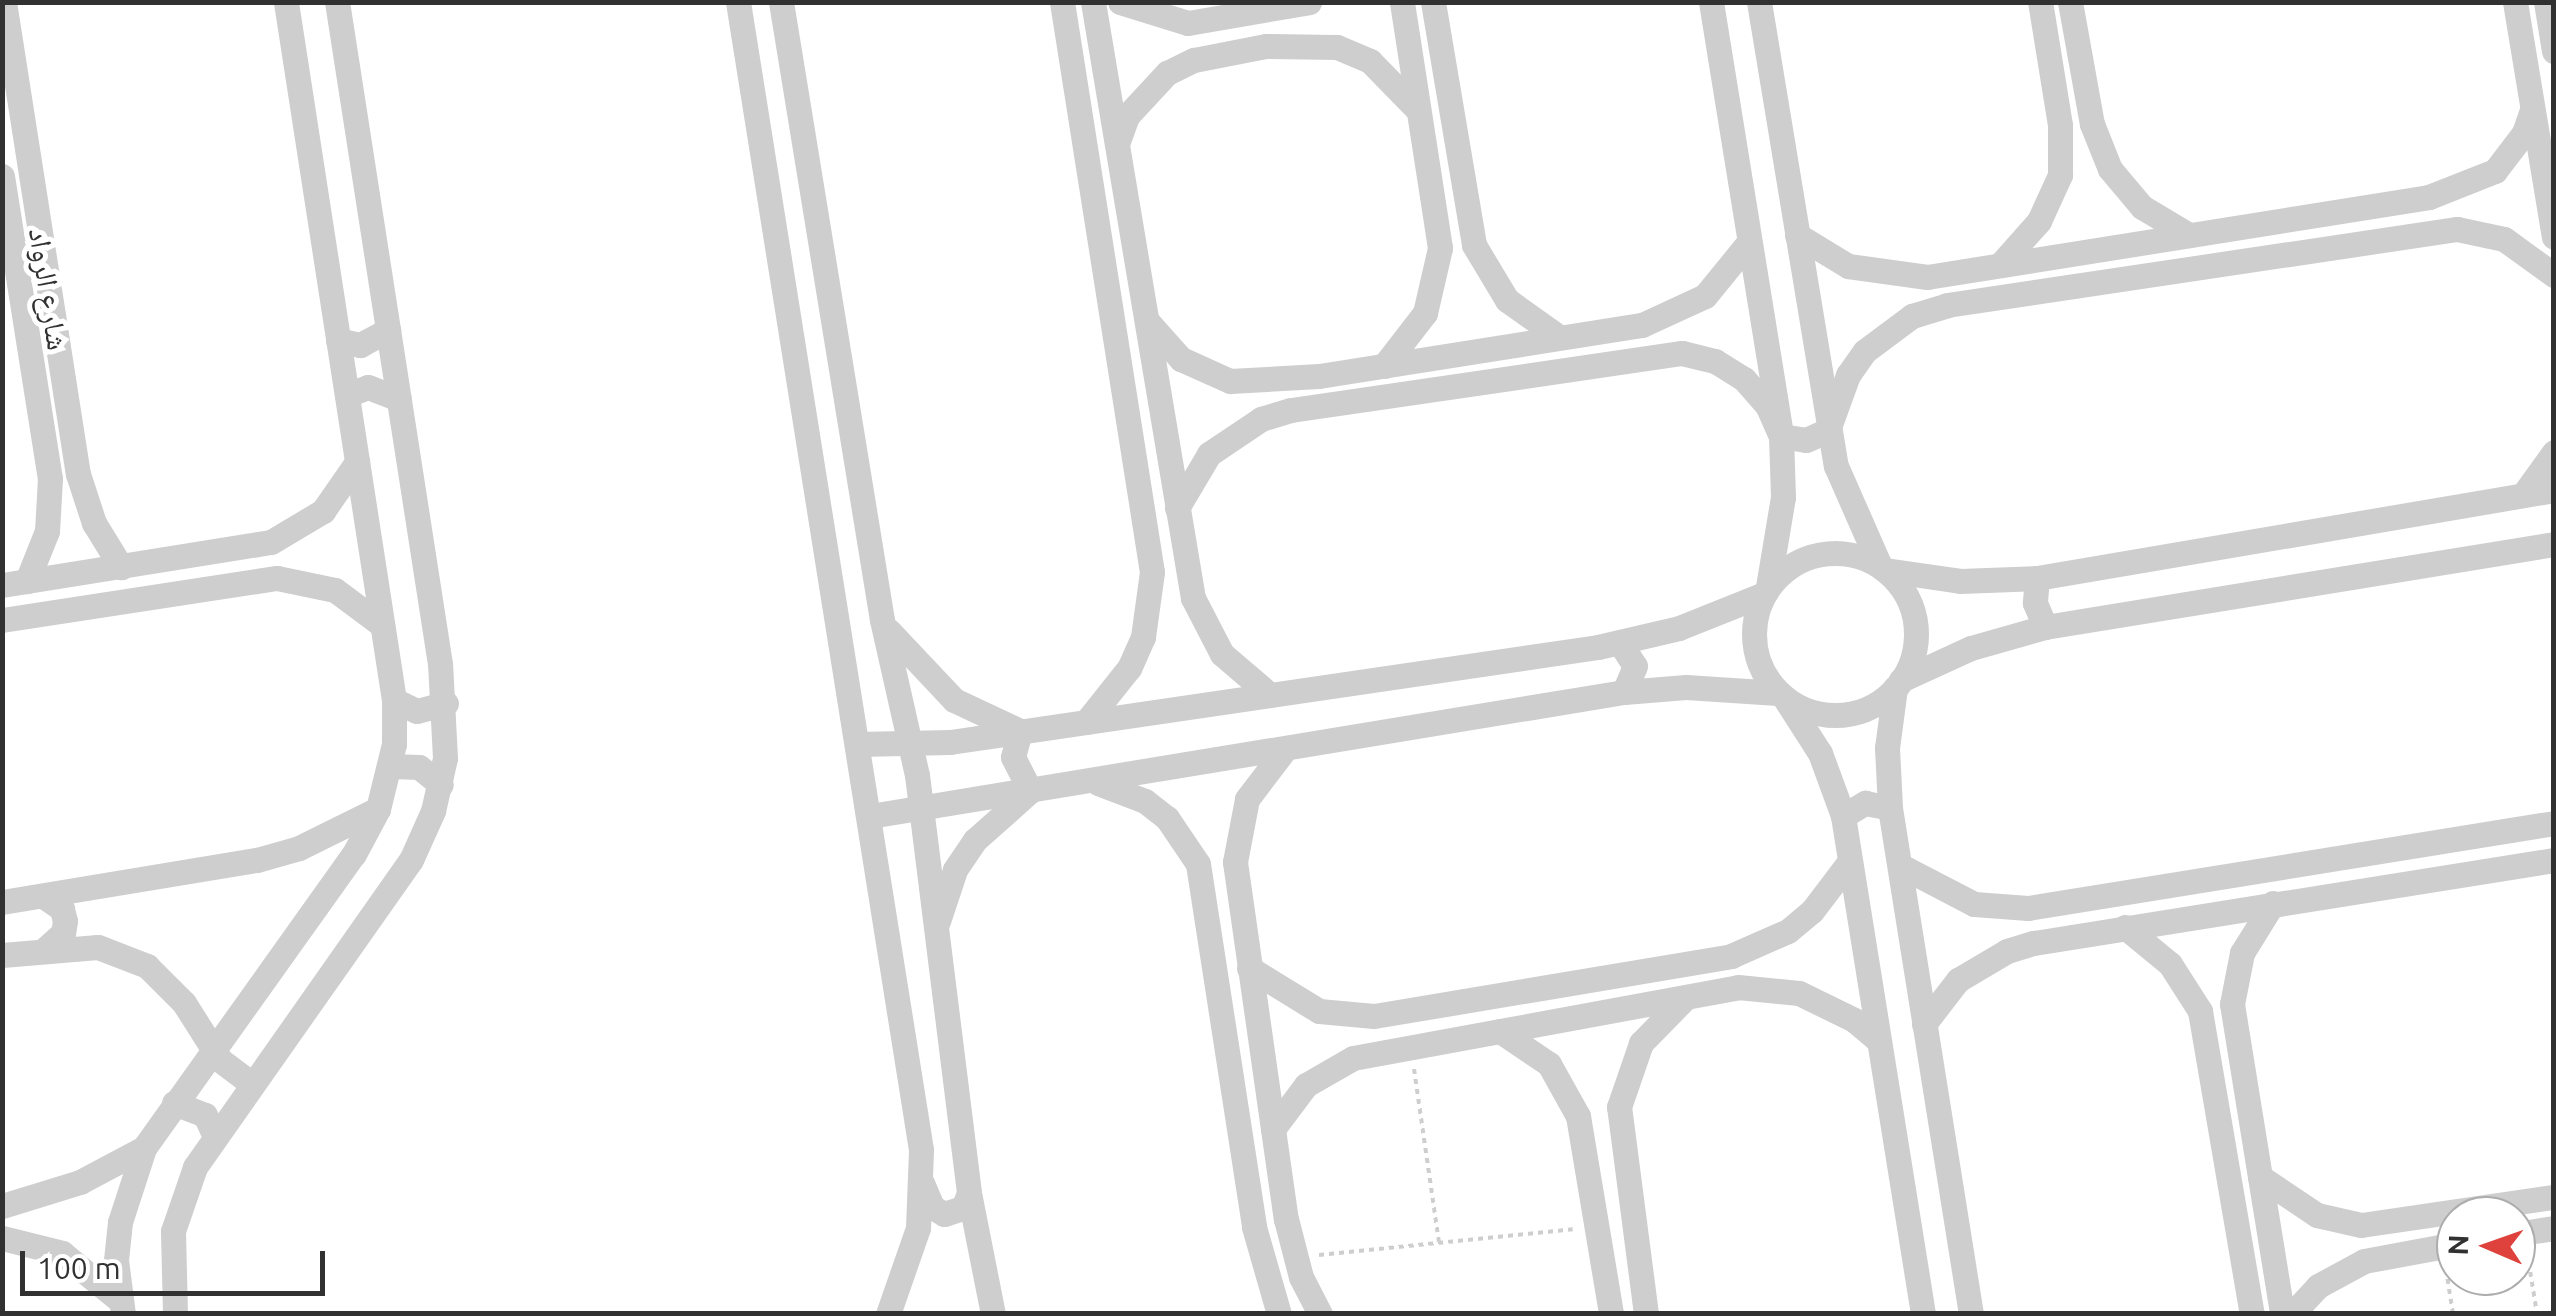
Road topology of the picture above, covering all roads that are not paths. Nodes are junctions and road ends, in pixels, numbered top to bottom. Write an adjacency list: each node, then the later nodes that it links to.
1 (4, 2): 55 (street, شارع الرواد)
2 (286, 2): 44 (street)
3 (337, 2): 42 (street)
4 (779, 2): 17 (street); 73 (street)
5 (1062, 2): 67 (street)
6 (1094, 2): 24 (street)
7 (1120, 2): 18 (street)
8 (1402, 2): 23 (street)
9 (1434, 2): 34 (street)
10 (1711, 2): 33 (street)
11 (1759, 2): 30 (street)
12 (2040, 2): 26 (street)
13 (2070, 2): 25 (street)
14 (2515, 2): 22 (street)
15 (2546, 2): 20 (street)
16 (1302, 5): 18 (street); 19 (street)
17 (738, 6): 86 (street)
18 (1188, 24): 21 (street)
19 (1302, 44): 21 (street); 23 (street)
20 (2554, 50)
21 (1194, 60): 24 (street)
22 (2532, 110): 28 (street); 32 (street)
23 (1420, 113): 35 (street)
24 (1117, 144): 40 (street)
25 (2098, 145): 26 (street); 31 (street)
26 (2063, 150): 36 (street)
27 (2, 176): 56 (street, شارع الرواد)
28 (2453, 192): 29 (street); 31 (street)
29 (2457, 229): 37 (street); 39 (street)
30 (1797, 235): 38 (street); 51 (street)
31 (2189, 235): 36 (street)
32 (2554, 237)
33 (1749, 242): 41 (street); 52 (street)
34 (1474, 245): 35 (street); 43 (street)
35 (1440, 248): 46 (street)
36 (2000, 266): 38 (street)
37 (2554, 275)
38 (1927, 277): 39 (street)
39 (1931, 308): 51 (street)
40 (1145, 318): 47 (street); 59 (street)
41 (1642, 325): 43 (street); 45 (street)
42 (388, 330): 44 (street); 49 (street)
43 (1559, 338): 46 (street)
44 (338, 340): 48 (street)
45 (1648, 355): 50 (street); 52 (street)
46 (1384, 366): 47 (street)
47 (1319, 376): 50 (street)
48 (347, 394): 49 (street); 54 (street)
49 (399, 399): 82 (street)
50 (1323, 404): 59 (street)
51 (1828, 430): 52 (street); 66 (street)
52 (1781, 436): 71 (street)
53 (2554, 452): 58 (street)
54 (357, 462): 60 (street); 74 (street)
55 (78, 474): 56 (street); 64 (street, شارع الرواد)
56 (50, 478): 70 (street, شارع الرواد)
57 (2554, 490): 58 (street)
58 (2523, 495): 69 (street)
59 (1176, 508): 65 (street)
60 (272, 542): 64 (street); 68 (street)
61 (2554, 544): 62 (street)
62 (2526, 548): 63 (street); 75 (street)
63 (2554, 560)
64 (120, 567): 70 (street)
65 (1186, 567): 67 (street); 79 (street)
66 (1882, 568): 69 (street); 71 (street); 77 (street)
67 (1152, 572): 83 (street)
68 (277, 578): 72 (street); 74 (street)
69 (2037, 578): 75 (street)
70 (15, 583)
71 (1766, 591): 76 (street); 80 (street)
72 (2, 620)
73 (882, 620): 84 (street); 85 (street)
74 (382, 625): 81 (street)
75 (2046, 628): 77 (street)
76 (1620, 643): 78 (street); 79 (street)
77 (1898, 684): 80 (street); 93 (street)
78 (1624, 692): 80 (street); 87 (street)
79 (1270, 695): 83 (street)
80 (1781, 695): 96 (street)
81 (394, 700): 82 (street); 88 (street)
82 (446, 704): 90 (street)
83 (1086, 722): 84 (street)
84 (1020, 731): 85 (street); 91 (street)
85 (911, 742): 86 (street); 92 (street)
86 (858, 744): 95 (street)
87 (1285, 749): 89 (street); 101 (street)
88 (391, 766): 90 (street); 94 (street)
89 (1094, 782): 91 (street); 102 (street)
90 (441, 785): 126 (street)
91 (1030, 792): 92 (street); 111 (street)
92 (922, 808): 95 (street); 111 (street)
93 (1890, 808): 96 (street); 103 (street)
94 (378, 809): 105 (street); 124 (street)
95 (870, 816): 134 (street)
96 (1842, 816): 100 (street)
97 (2554, 822): 98 (street)
98 (2488, 837): 104 (street); 106 (street)
99 (2554, 860): 104 (street)
100 (1850, 861): 114 (street); 123 (street)
101 (1234, 862): 102 (street); 115 (street)
102 (1198, 864): 146 (street)
103 (1901, 866): 106 (street); 119 (street)
104 (2495, 868): 108 (street)
105 (43, 896): 107 (street); 112 (street)
106 (2087, 900): 110 (street)
107 (2, 902)
108 (2274, 904): 109 (street); 121 (street)
109 (2125, 927): 110 (street); 122 (street)
110 (2094, 932): 119 (street)
111 (934, 935): 135 (street)
112 (45, 948): 113 (street); 124 (street)
113 (2, 956)
114 (1731, 956): 116 (street); 118 (street)
115 (1249, 968): 118 (street); 130 (street)
116 (1738, 987): 117 (street); 123 (street)
117 (1688, 995): 120 (street); 128 (street)
118 (1374, 1016): 125 (street)
119 (1924, 1024): 151 (street)
120 (1500, 1030): 125 (street); 129 (street)
121 (2236, 1032): 122 (street); 133 (street)
122 (2208, 1038): 152 (street)
123 (1878, 1040): 150 (street)
124 (212, 1048): 126 (street); 127 (street)
125 (1379, 1051): 130 (street)
126 (252, 1084): 131 (street)
127 (174, 1102): 131 (street); 132 (street)
128 (1619, 1107): 129 (street); 149 (street)
129 (1578, 1116): 148 (street)
130 (1273, 1129): 147 (street)
131 (215, 1136): 143 (street)
132 (144, 1148): 137 (street); 142 (street)
133 (2260, 1177): 138 (street); 153 (street)
134 (922, 1182): 135 (street); 144 (street)
135 (969, 1193): 145 (street)
136 (2554, 1196): 138 (street)
137 (7, 1205): 139 (street)
138 (2384, 1224): 141 (street)
139 (9, 1238): 142 (street)
140 (2436, 1247): 141 (street)
141 (2390, 1256): 154 (street)
142 (121, 1306)
143 (174, 1314)
144 (888, 1314)
145 (993, 1314)
146 (1279, 1314)
147 (1320, 1314)
148 (1611, 1314)
149 (1646, 1314)
150 (1922, 1314)
151 (1971, 1314)
152 (2252, 1314)
153 (2282, 1314)
154 (2292, 1314)

